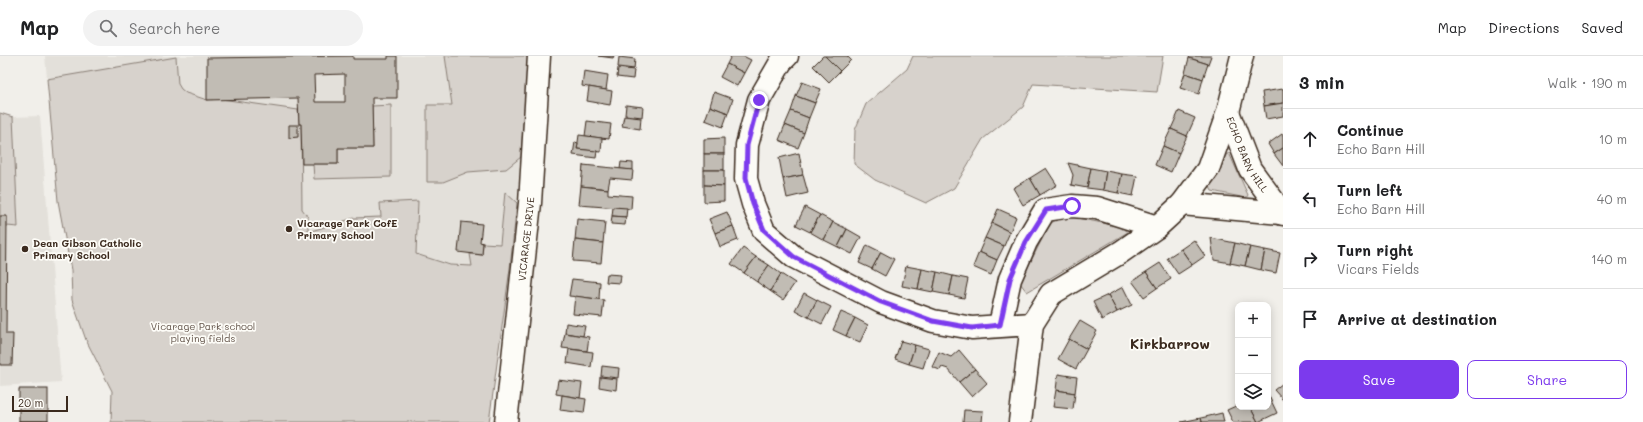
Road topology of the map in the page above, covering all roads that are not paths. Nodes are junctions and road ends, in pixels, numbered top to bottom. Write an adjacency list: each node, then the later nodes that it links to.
1 (539, 56): 10 (street, VICARAGE DRIVE)
2 (786, 56): 9 (street)
3 (1242, 56): 4 (street, ECHO BARN HILL)
4 (1228, 112): 5 (street, ECHO BARN HILL); 6 (street, ECHO BARN HILL)
5 (1182, 204): 6 (street, ECHO BARN HILL); 7 (street, ECHO BARN HILL)
6 (1282, 214)
7 (1157, 227): 8 (street, ECHO BARN HILL); 9 (street)
8 (1032, 324): 9 (street); 11 (street)
9 (1000, 325)
10 (506, 422)
11 (1020, 422)

